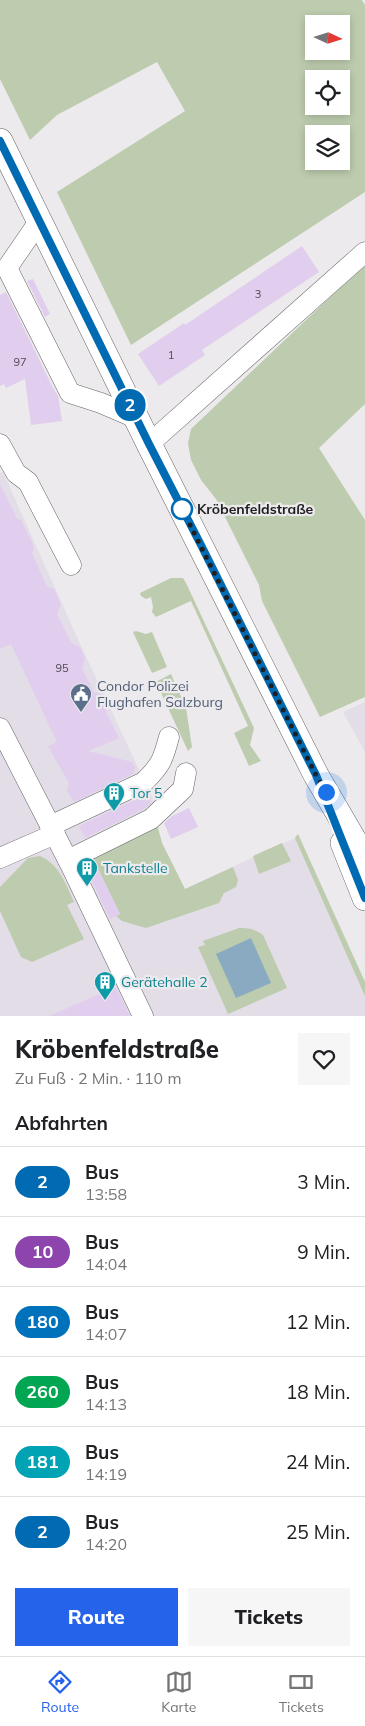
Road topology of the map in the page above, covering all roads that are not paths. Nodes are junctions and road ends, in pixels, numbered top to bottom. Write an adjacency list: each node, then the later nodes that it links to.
1 (0, 141): 2 (main road)
2 (40, 220): 4 (main road); 4 (street)
3 (365, 252): 6 (street)
4 (136, 418): 6 (main road)
5 (0, 444): 7 (street)
6 (149, 444): 11 (main road)
7 (71, 565)
8 (0, 728): 12 (street)
9 (169, 737): 12 (street)
10 (186, 773): 15 (street)
11 (316, 775): 14 (main road); 16 (main road)
12 (52, 830): 13 (street); 15 (street)
13 (0, 858)
14 (365, 859)
15 (68, 860): 17 (street)
16 (365, 898)
17 (142, 1016)

